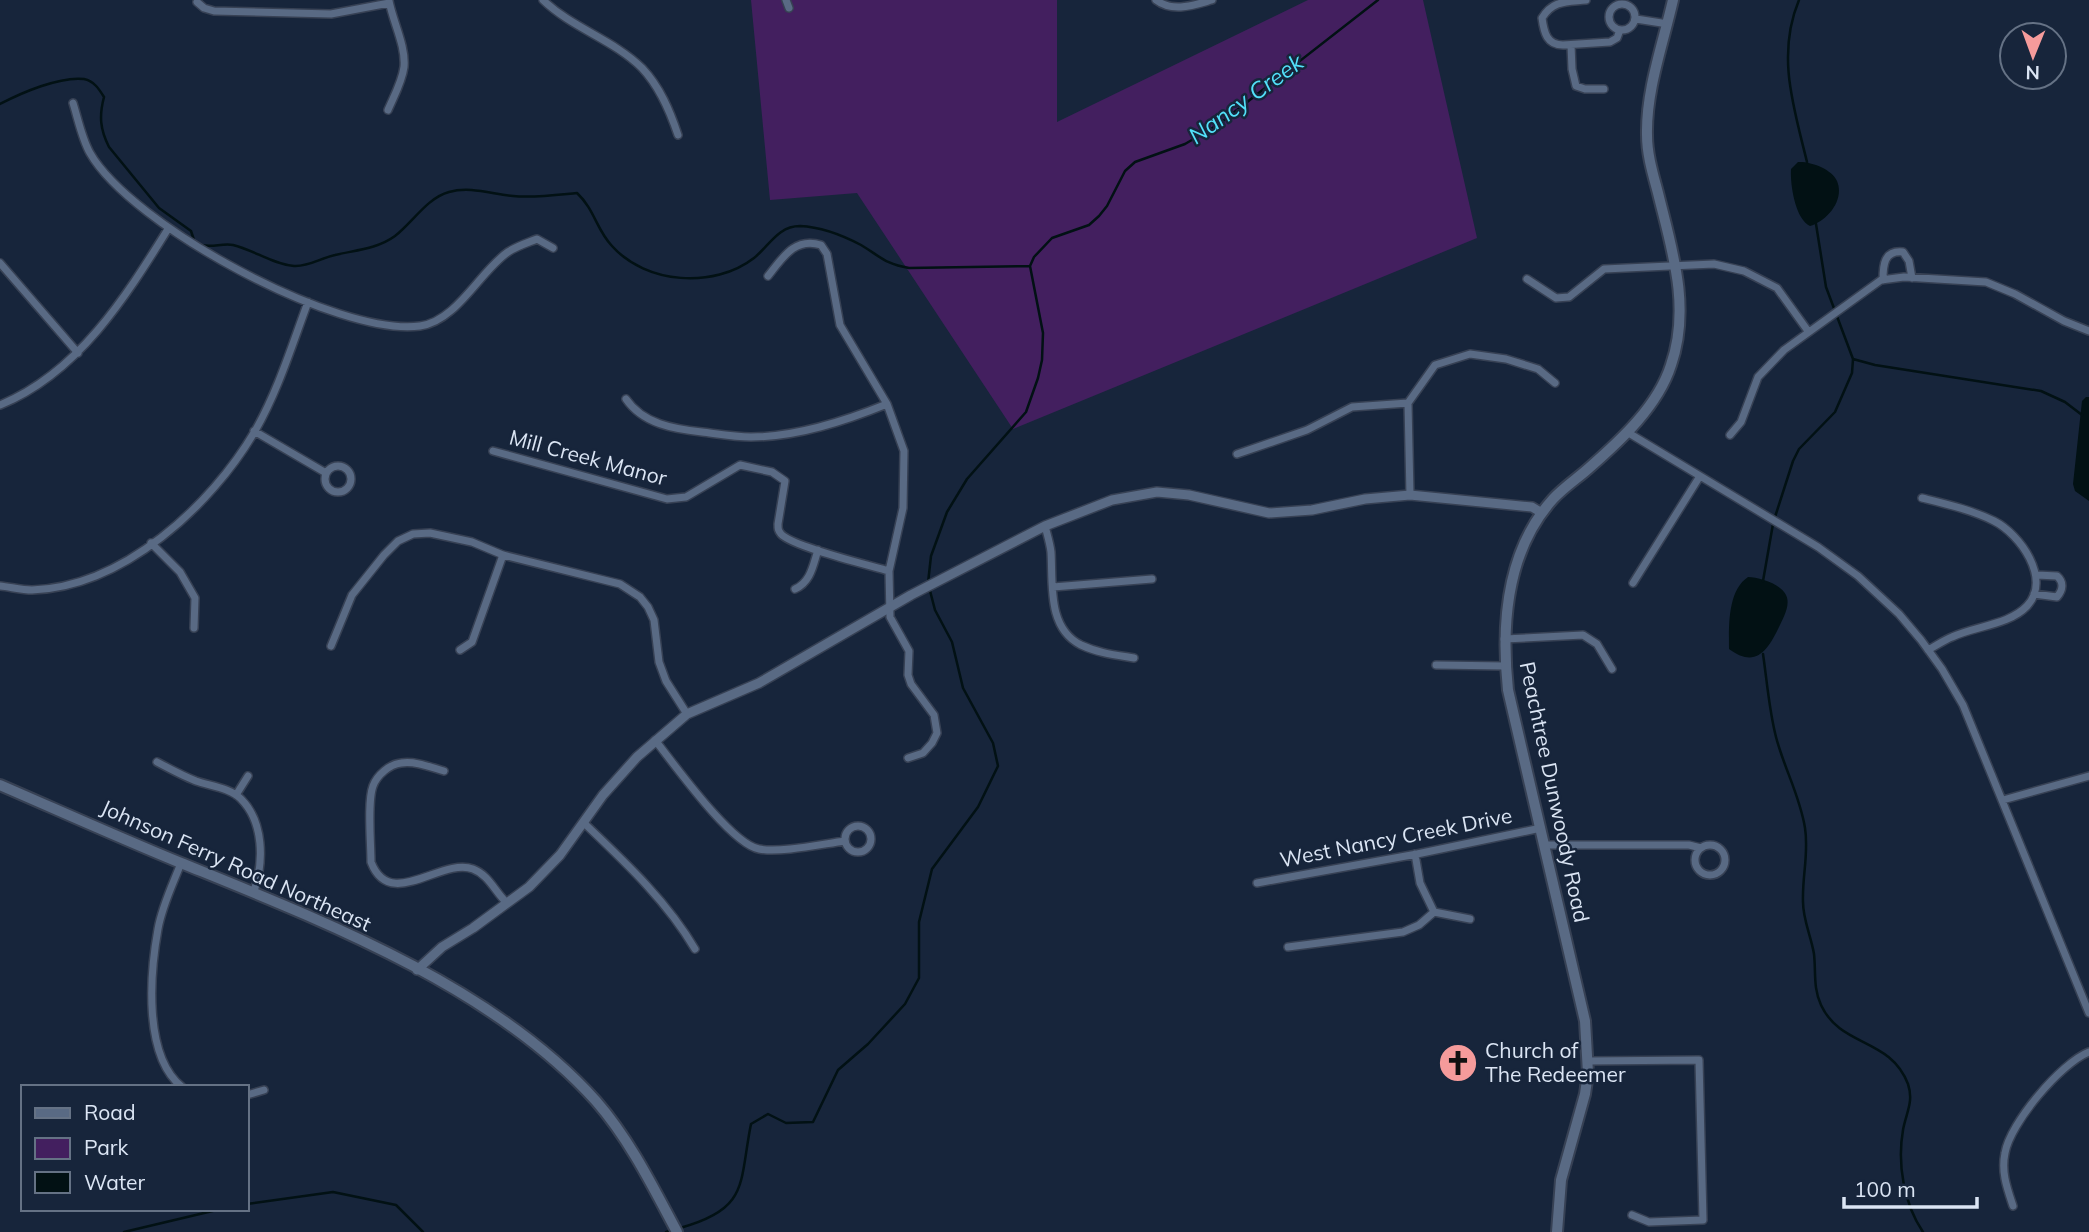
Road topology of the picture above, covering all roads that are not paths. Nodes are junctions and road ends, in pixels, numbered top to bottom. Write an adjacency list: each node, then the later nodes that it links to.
1 (543, 0): 19 (street)
2 (786, 0): 11 (street)
3 (1156, 0): 4 (street)
4 (1212, 0)
5 (1586, 0): 15 (street)
6 (1607, 0): 10 (street)
7 (1673, 0): 13 (main road, Peachtree Dunwoody Road)
8 (389, 1): 9 (street); 18 (street)
9 (197, 2)
10 (1616, 6): 12 (street); 14 (street)
11 (789, 8)
12 (1636, 19): 13 (street); 14 (street)
13 (1668, 24): 23 (main road, Peachtree Dunwoody Road)
14 (1620, 30): 15 (street)
15 (1571, 45): 16 (street)
16 (1604, 89)
17 (73, 103): 20 (street)
18 (388, 110)
19 (678, 135)
20 (168, 229): 28 (street); 31 (street)
21 (553, 248): 28 (street)
22 (0, 263): 31 (street)
23 (1676, 265): 26 (street); 29 (street); 38 (main road, Peachtree Dunwoody Road)
24 (768, 276): 35 (street)
25 (1912, 278): 27 (street); 27 (street); 30 (street)
26 (1527, 279)
27 (1883, 280): 29 (street)
28 (308, 302): 37 (street)
29 (1808, 331): 39 (street)
30 (2089, 331)
31 (78, 353): 36 (street)
32 (1555, 383): 34 (street)
33 (625, 399): 35 (street)
34 (1408, 403): 41 (street); 44 (street)
35 (887, 404): 51 (street)
36 (0, 405)
37 (254, 431): 42 (street); 48 (street)
38 (1628, 432): 43 (street); 46 (main road, Peachtree Dunwoody Road)
39 (1730, 435)
40 (494, 451): 49 (street, Mill Creek Manor)
41 (1237, 454)
42 (326, 473)
43 (1700, 476): 54 (street); 64 (street)
44 (1410, 495): 46 (street); 47 (street)
45 (1922, 498): 52 (street)
46 (1542, 513): 61 (main road, Peachtree Dunwoody Road)
47 (1045, 526): 56 (street); 59 (street)
48 (151, 543): 55 (street); 60 (street)
49 (818, 550): 51 (street, Mill Creek Manor); 57 (street)
50 (503, 555): 62 (street); 63 (street); 69 (street)
51 (889, 570): 59 (street)
52 (2037, 575): 58 (street); 58 (street)
53 (1152, 579): 56 (street)
54 (1633, 583)
55 (0, 586)
56 (1053, 587): 65 (street)
57 (795, 589)
58 (2034, 594): 64 (street)
59 (890, 608): 69 (street); 71 (street)
60 (194, 628)
61 (1503, 639): 67 (main road, Peachtree Dunwoody Road); 68 (street)
62 (331, 646)
63 (460, 650)
64 (1928, 650): 78 (street)
65 (1134, 658)
66 (1436, 665): 67 (street)
67 (1505, 666): 80 (main road, Peachtree Dunwoody Road)
68 (1612, 669)
69 (687, 714): 70 (street)
70 (654, 740): 79 (street); 81 (street)
71 (908, 758)
72 (157, 762): 77 (street)
73 (444, 771): 88 (street)
74 (248, 776): 77 (street)
75 (2089, 776): 78 (street)
76 (0, 785): 85 (main road, Johnson Ferry Road Northeast)
77 (236, 795): 87 (street)
78 (2003, 800): 94 (street)
79 (584, 823): 88 (street); 92 (street)
80 (1541, 828): 82 (main road, Peachtree Dunwoody Road); 84 (street, West Nancy Creek Drive)
81 (845, 841)
82 (1545, 845): 83 (street); 96 (main road, Peachtree Dunwoody Road)
83 (1701, 848): 83 (street)
84 (1415, 854): 86 (street, West Nancy Creek Drive); 89 (street)
85 (181, 863): 87 (main road, Johnson Ferry Road Northeast); 97 (street)
86 (1257, 883)
87 (254, 891): 93 (main road, Johnson Ferry Road Northeast)
88 (507, 903): 93 (street)
89 (1434, 912): 90 (street); 91 (street)
90 (1470, 919)
91 (1287, 947)
92 (695, 949)
93 (417, 970): 102 (main road, Johnson Ferry Road Northeast)
94 (2089, 1013)
95 (2089, 1052): 100 (street)
96 (1588, 1061): 101 (street); 103 (main road, Peachtree Dunwoody Road)
97 (180, 1085)
98 (264, 1090): 99 (street)
99 (248, 1095)
100 (2013, 1206)
101 (1632, 1214)
102 (677, 1232)
103 (1557, 1232)

